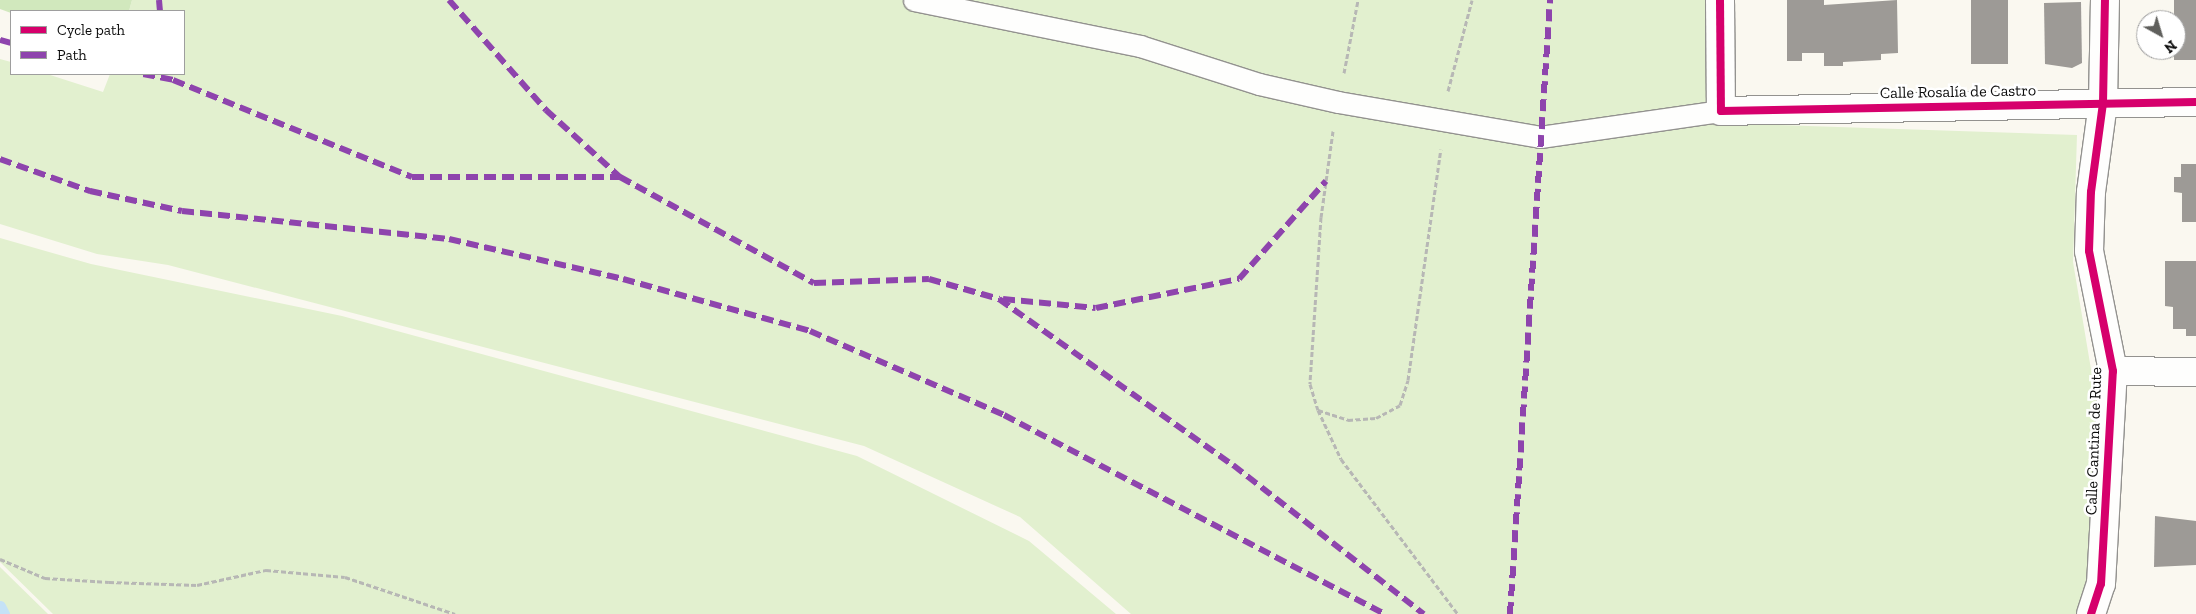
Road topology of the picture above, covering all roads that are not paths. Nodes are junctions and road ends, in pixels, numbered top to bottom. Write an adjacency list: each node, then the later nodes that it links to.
1 (914, 0): 6 (lane)
2 (1720, 0): 6 (street)
3 (2105, 0): 5 (street, Calle Cantina de Rute)
4 (2196, 102): 5 (street, Calle Rosalía de Castro)
5 (2103, 103): 6 (street, Calle Rosalía de Castro); 7 (street, Calle Cantina de Rute)
6 (1721, 111)
7 (2113, 372): 8 (street); 9 (street, Calle Cantina de Rute)
8 (2196, 372)
9 (2091, 614)

